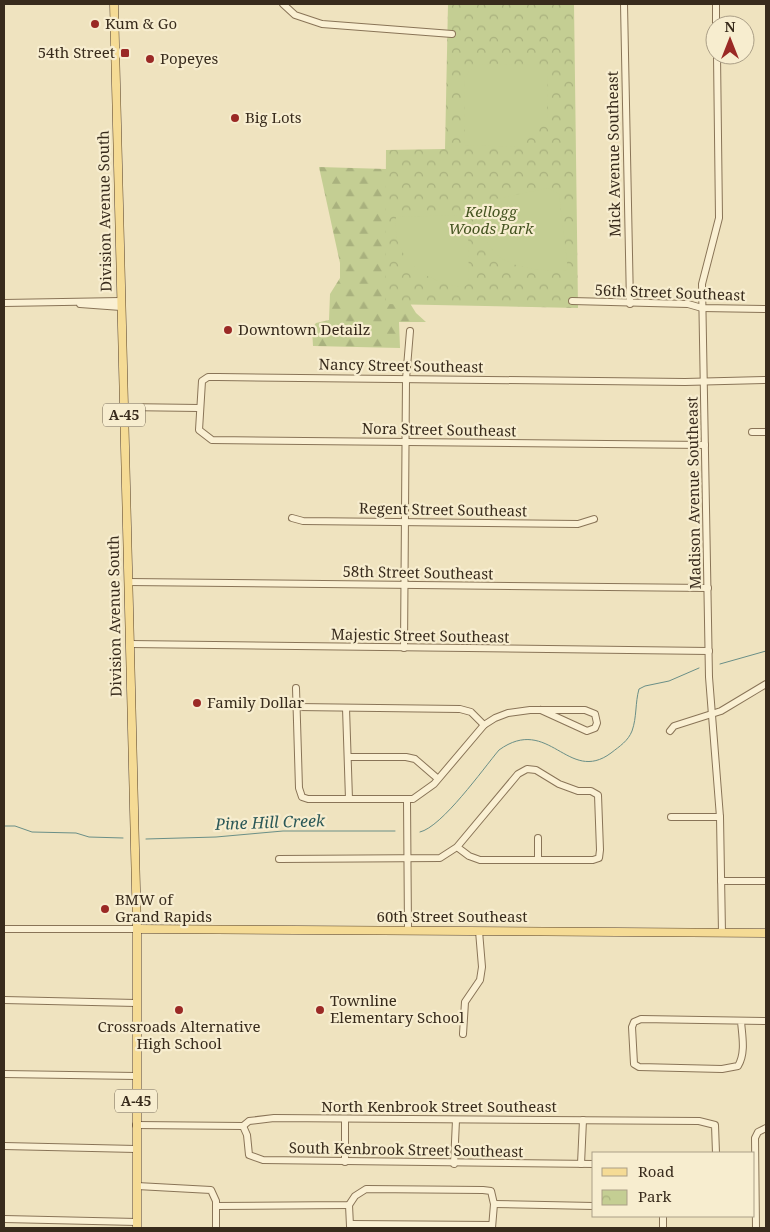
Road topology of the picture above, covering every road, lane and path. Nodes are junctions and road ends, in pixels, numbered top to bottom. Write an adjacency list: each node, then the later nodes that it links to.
1 (114, 4): 8 (main road, Division Avenue South / A-45)
2 (283, 4): 4 (street)
3 (624, 4): 9 (street, Mick Avenue Southeast)
4 (452, 34)
5 (717, 65): 10 (street, Madison Avenue Southeast)
6 (572, 301): 9 (street, 56th Street Southeast)
7 (4, 303): 8 (street)
8 (121, 304): 16 (main road, Division Avenue South / A-45)
9 (630, 304): 10 (street, 56th Street Southeast)
10 (702, 308): 11 (street, 56th Street Southeast); 15 (street, Madison Avenue Southeast)
11 (766, 309)
12 (410, 331): 13 (street)
13 (406, 378): 15 (street, Nancy Street Southeast); 17 (street, Nancy Street Southeast); 20 (street)
14 (766, 380): 15 (street, Nancy Street Southeast)
15 (704, 381): 21 (street, Madison Avenue Southeast)
16 (124, 407): 17 (street); 25 (main road, Division Avenue South / A-45)
17 (199, 408): 20 (street, Nora Street Southeast)
18 (752, 432): 19 (street)
19 (766, 432)
20 (406, 443): 21 (street, Nora Street Southeast); 24 (street)
21 (705, 445): 27 (street, Madison Avenue Southeast)
22 (292, 518): 24 (street, Regent Street Southeast)
23 (594, 518): 24 (street, Regent Street Southeast)
24 (405, 522): 26 (street)
25 (128, 582): 26 (street, 58th Street Southeast); 28 (main road, Division Avenue South / A-45)
26 (404, 585): 27 (street, 58th Street Southeast); 29 (street)
27 (708, 588): 30 (street, Madison Avenue Southeast)
28 (130, 644): 29 (street, Majestic Street Southeast); 53 (main road, Division Avenue South / A-45)
29 (404, 648): 30 (street, Majestic Street Southeast)
30 (709, 651): 36 (street, Madison Avenue Southeast)
31 (766, 684): 36 (street)
32 (296, 688): 33 (street)
33 (297, 707): 34 (street); 41 (street)
34 (346, 708): 37 (street); 39 (street)
35 (541, 710): 35 (street); 37 (street)
36 (712, 714): 38 (street); 43 (street, Madison Avenue Southeast)
37 (484, 725): 40 (street)
38 (670, 731)
39 (348, 756): 40 (street); 41 (street)
40 (438, 778): 42 (street)
41 (349, 799): 42 (street)
42 (408, 800): 48 (street)
43 (720, 817): 44 (street); 50 (street, Madison Avenue Southeast)
44 (671, 818)
45 (538, 838): 49 (street)
46 (457, 847): 48 (street); 49 (street); 49 (street)
47 (279, 859): 48 (street)
48 (408, 859): 54 (street)
49 (538, 860)
50 (721, 882): 51 (street); 56 (street, Madison Avenue Southeast)
51 (766, 882)
52 (4, 929): 53 (street)
53 (137, 929): 54 (main road, 60th Street Southeast); 59 (main road, Division Avenue South / A-45)
54 (408, 930): 55 (main road, 60th Street Southeast)
55 (479, 931): 56 (main road, 60th Street Southeast); 62 (street)
56 (722, 933): 57 (main road, 60th Street Southeast)
57 (766, 933)
58 (4, 1000): 59 (street)
59 (136, 1003): 64 (main road, Division Avenue South / A-45)
60 (741, 1021): 60 (street); 61 (street)
61 (766, 1021)
62 (464, 1034)
63 (4, 1074): 64 (street)
64 (136, 1076): 68 (main road, Division Avenue South / A-45)
65 (345, 1119): 66 (street, North Kenbrook Street Southeast); 69 (street, North Kenbrook Street Southeast); 74 (street)
66 (456, 1120): 67 (street, North Kenbrook Street Southeast); 75 (street)
67 (583, 1120): 73 (street, North Kenbrook Street Southeast); 76 (street)
68 (136, 1125): 69 (street, North Kenbrook Street Southeast); 72 (main road, Division Avenue South / A-45)
69 (243, 1126): 74 (street, South Kenbrook Street Southeast)
70 (766, 1128): 88 (street)
71 (4, 1146): 72 (street)
72 (136, 1149): 78 (main road, Division Avenue South / A-45)
73 (716, 1152)
74 (345, 1162): 75 (street, South Kenbrook Street Southeast)
75 (454, 1164): 76 (street, South Kenbrook Street Southeast)
76 (581, 1164): 77 (street, South Kenbrook Street Southeast)
77 (592, 1164)
78 (136, 1186): 81 (street); 84 (main road, Division Avenue South / A-45)
79 (494, 1204): 80 (street); 82 (street); 86 (street)
80 (349, 1205): 81 (street); 85 (street)
81 (216, 1206): 87 (street)
82 (592, 1206)
83 (4, 1219): 84 (street)
84 (137, 1225)
85 (350, 1226): 86 (street)
86 (492, 1226)
87 (216, 1228)
88 (756, 1228)

